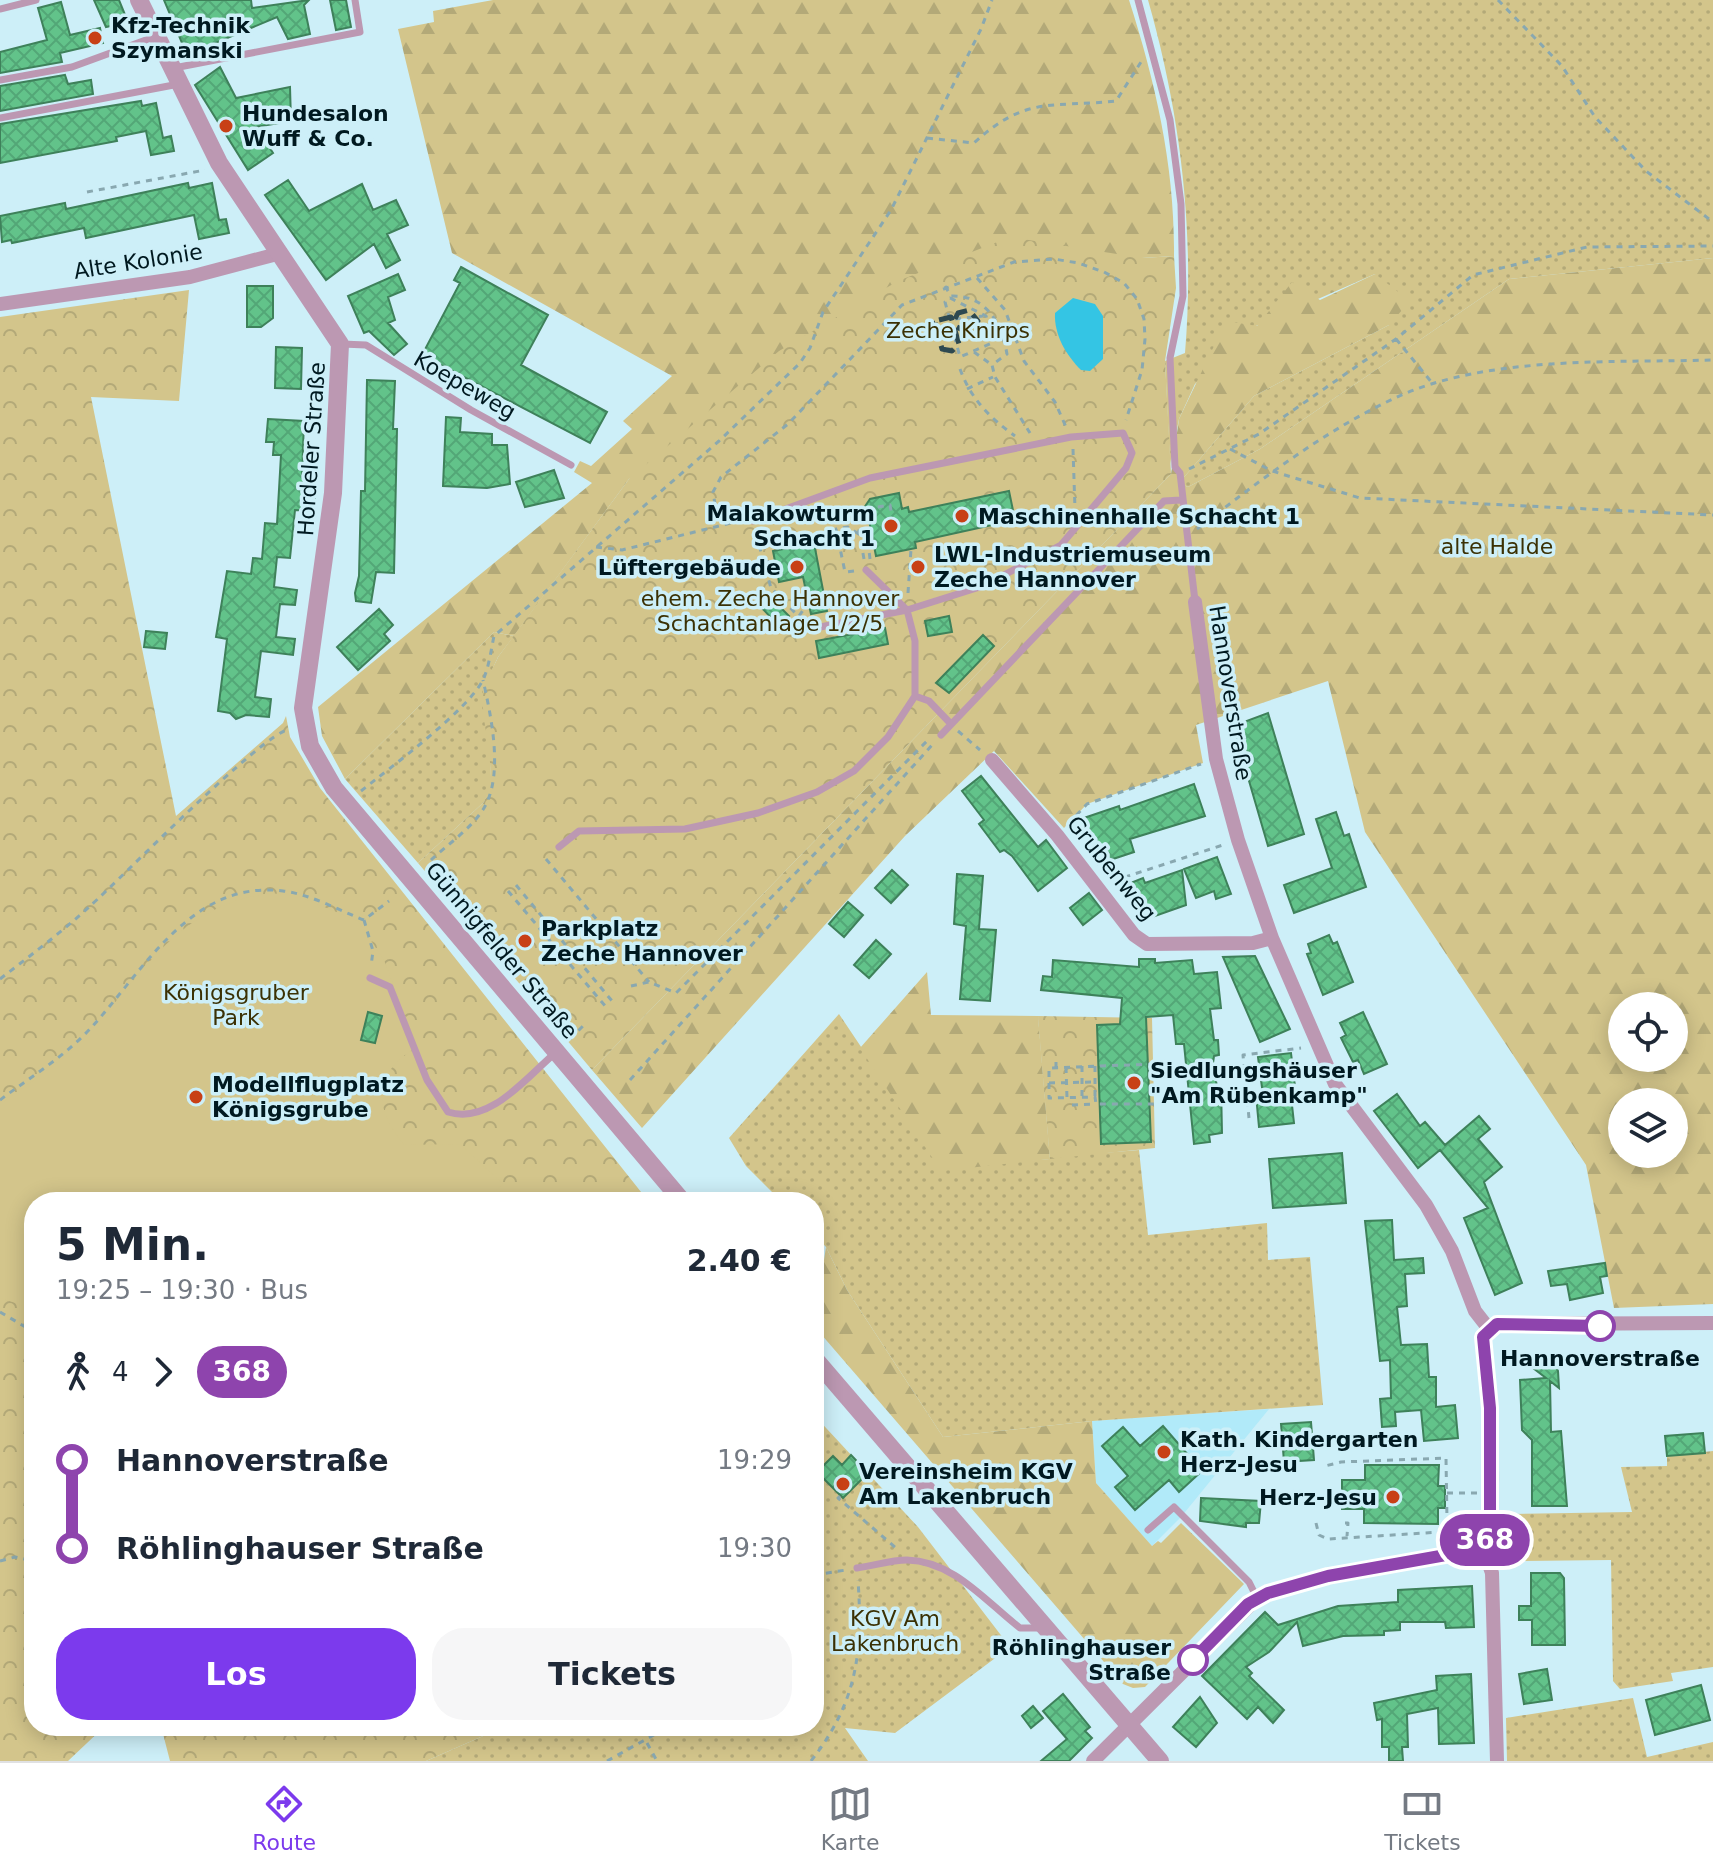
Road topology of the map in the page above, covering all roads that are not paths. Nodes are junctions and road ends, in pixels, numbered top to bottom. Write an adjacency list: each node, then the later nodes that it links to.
1 (36, 0): 5 (lane)
2 (139, 0): 6 (street, Hordeler Straße)
3 (355, 0): 7 (lane)
4 (1138, 0): 14 (lane, Hannoverstraße)
5 (0, 9)
6 (156, 37): 7 (street, Hordeler Straße); 8 (lane)
7 (175, 76): 9 (lane); 10 (street, Hordeler Straße)
8 (0, 80)
9 (0, 118)
10 (281, 253): 11 (street, Alte Kolonie); 12 (street, Hordeler Straße)
11 (0, 304)
12 (340, 344): 13 (lane, Koepeweg); 21 (street, Hordeler Straße)
13 (571, 465)
14 (1181, 500): 17 (lane, Hannoverstraße); 22 (lane)
15 (753, 521): 18 (lane)
16 (866, 570): 18 (lane)
17 (1195, 602): 26 (street, Hannoverstraße)
18 (907, 610): 19 (lane); 20 (lane)
19 (810, 629)
20 (915, 696): 22 (lane); 25 (lane)
21 (304, 718): 28 (street, Günnigfelder Straße)
22 (954, 727): 23 (lane)
23 (941, 735)
24 (992, 760): 26 (street, Grubenweg)
25 (559, 847)
26 (1272, 938): 31 (street, Hannoverstraße)
27 (370, 978): 28 (lane)
28 (556, 1053): 29 (street, Günnigfelder Straße)
29 (674, 1192)
30 (1713, 1323): 31 (street)
31 (1489, 1329): 34 (street)
32 (824, 1370): 37 (street)
33 (1148, 1530): 36 (lane)
34 (1482, 1545): 36 (street); 41 (street)
35 (857, 1568): 37 (lane)
36 (1257, 1598): 38 (street)
37 (1046, 1627): 38 (street)
38 (1129, 1725): 39 (street); 40 (street)
39 (1093, 1761)
40 (1160, 1761)
41 (1497, 1761)

